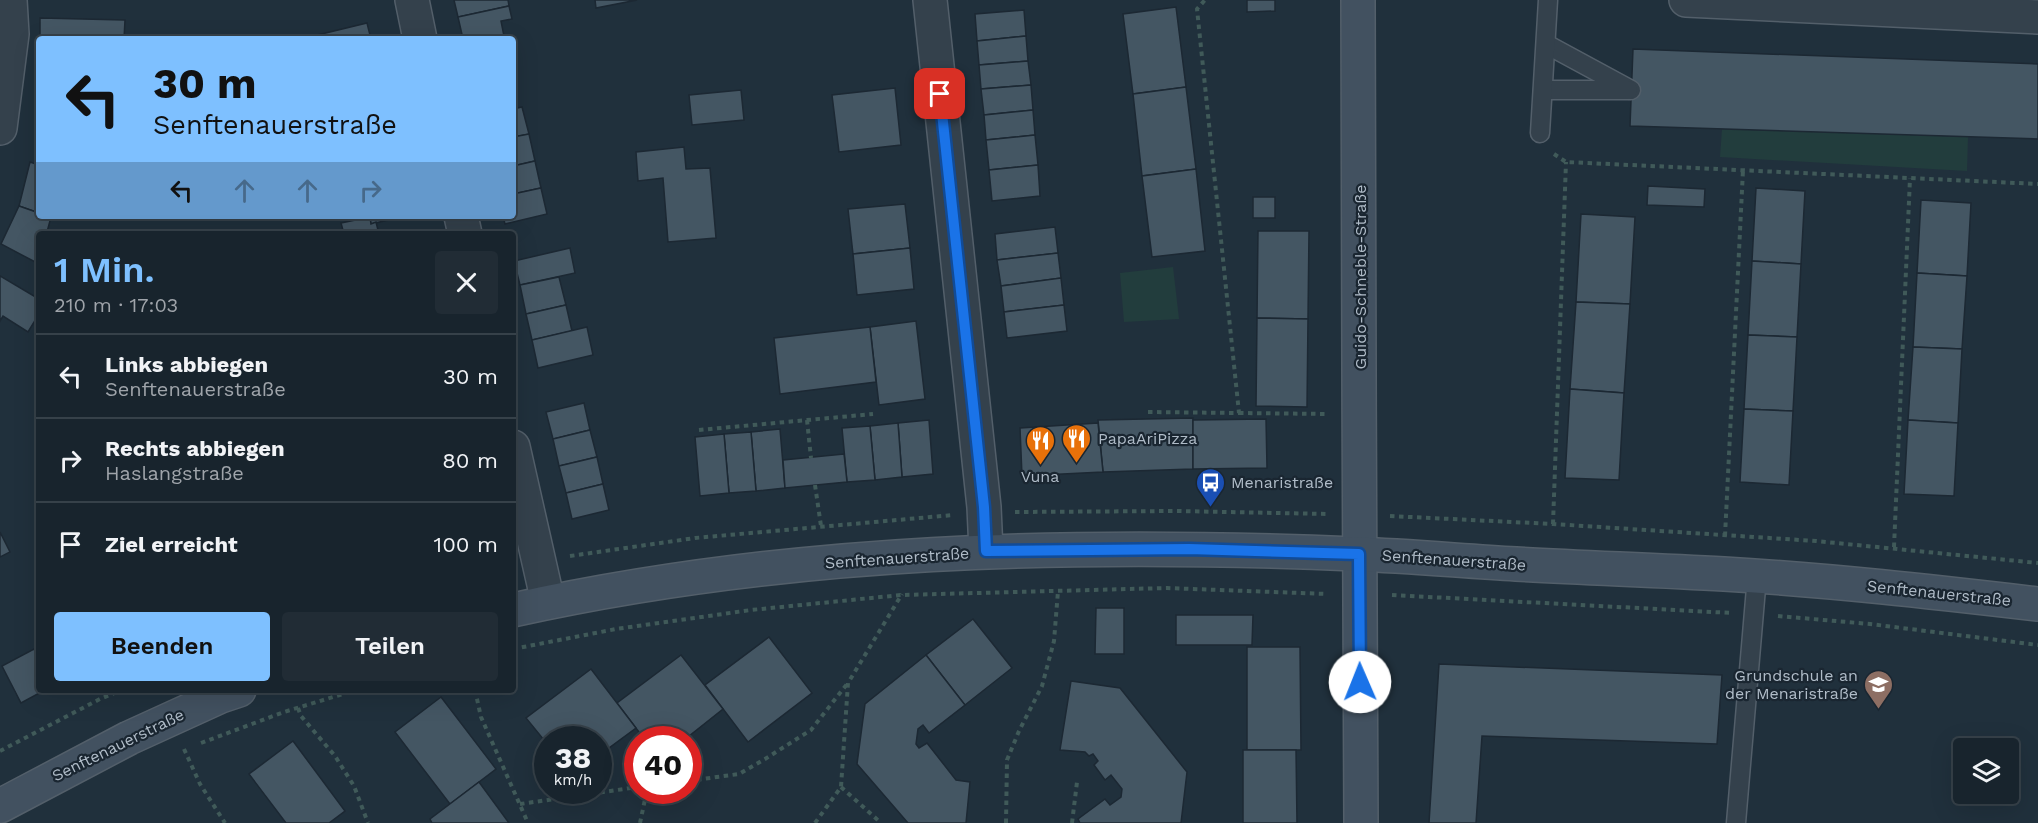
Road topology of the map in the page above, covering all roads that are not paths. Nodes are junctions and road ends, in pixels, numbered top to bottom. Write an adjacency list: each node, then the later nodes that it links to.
1 (10, 0): 11 (street)
2 (412, 0): 8 (street)
3 (930, 0): 14 (street)
4 (1358, 0): 15 (street, Guido-Schneble-Straße)
5 (1548, 0): 9 (lane)
6 (1686, 0): 7 (street)
7 (2038, 17)
8 (419, 36)
9 (1546, 44): 10 (lane); 10 (lane)
10 (1543, 90): 12 (lane)
11 (0, 128)
12 (1540, 133)
13 (516, 460): 17 (street)
14 (986, 551): 15 (street, Senftenauerstraße); 17 (street, Senftenauerstraße)
15 (1359, 554): 16 (street, Senftenauerstraße); 22 (street)
16 (1757, 576): 18 (street, Senftenauerstraße); 23 (lane)
17 (548, 602): 19 (street, Senftenauerstraße)
18 (2038, 604)
19 (516, 609)
20 (230, 693): 21 (street, Senftenauerstraße)
21 (0, 806)
22 (1361, 823)
23 (1736, 823)

